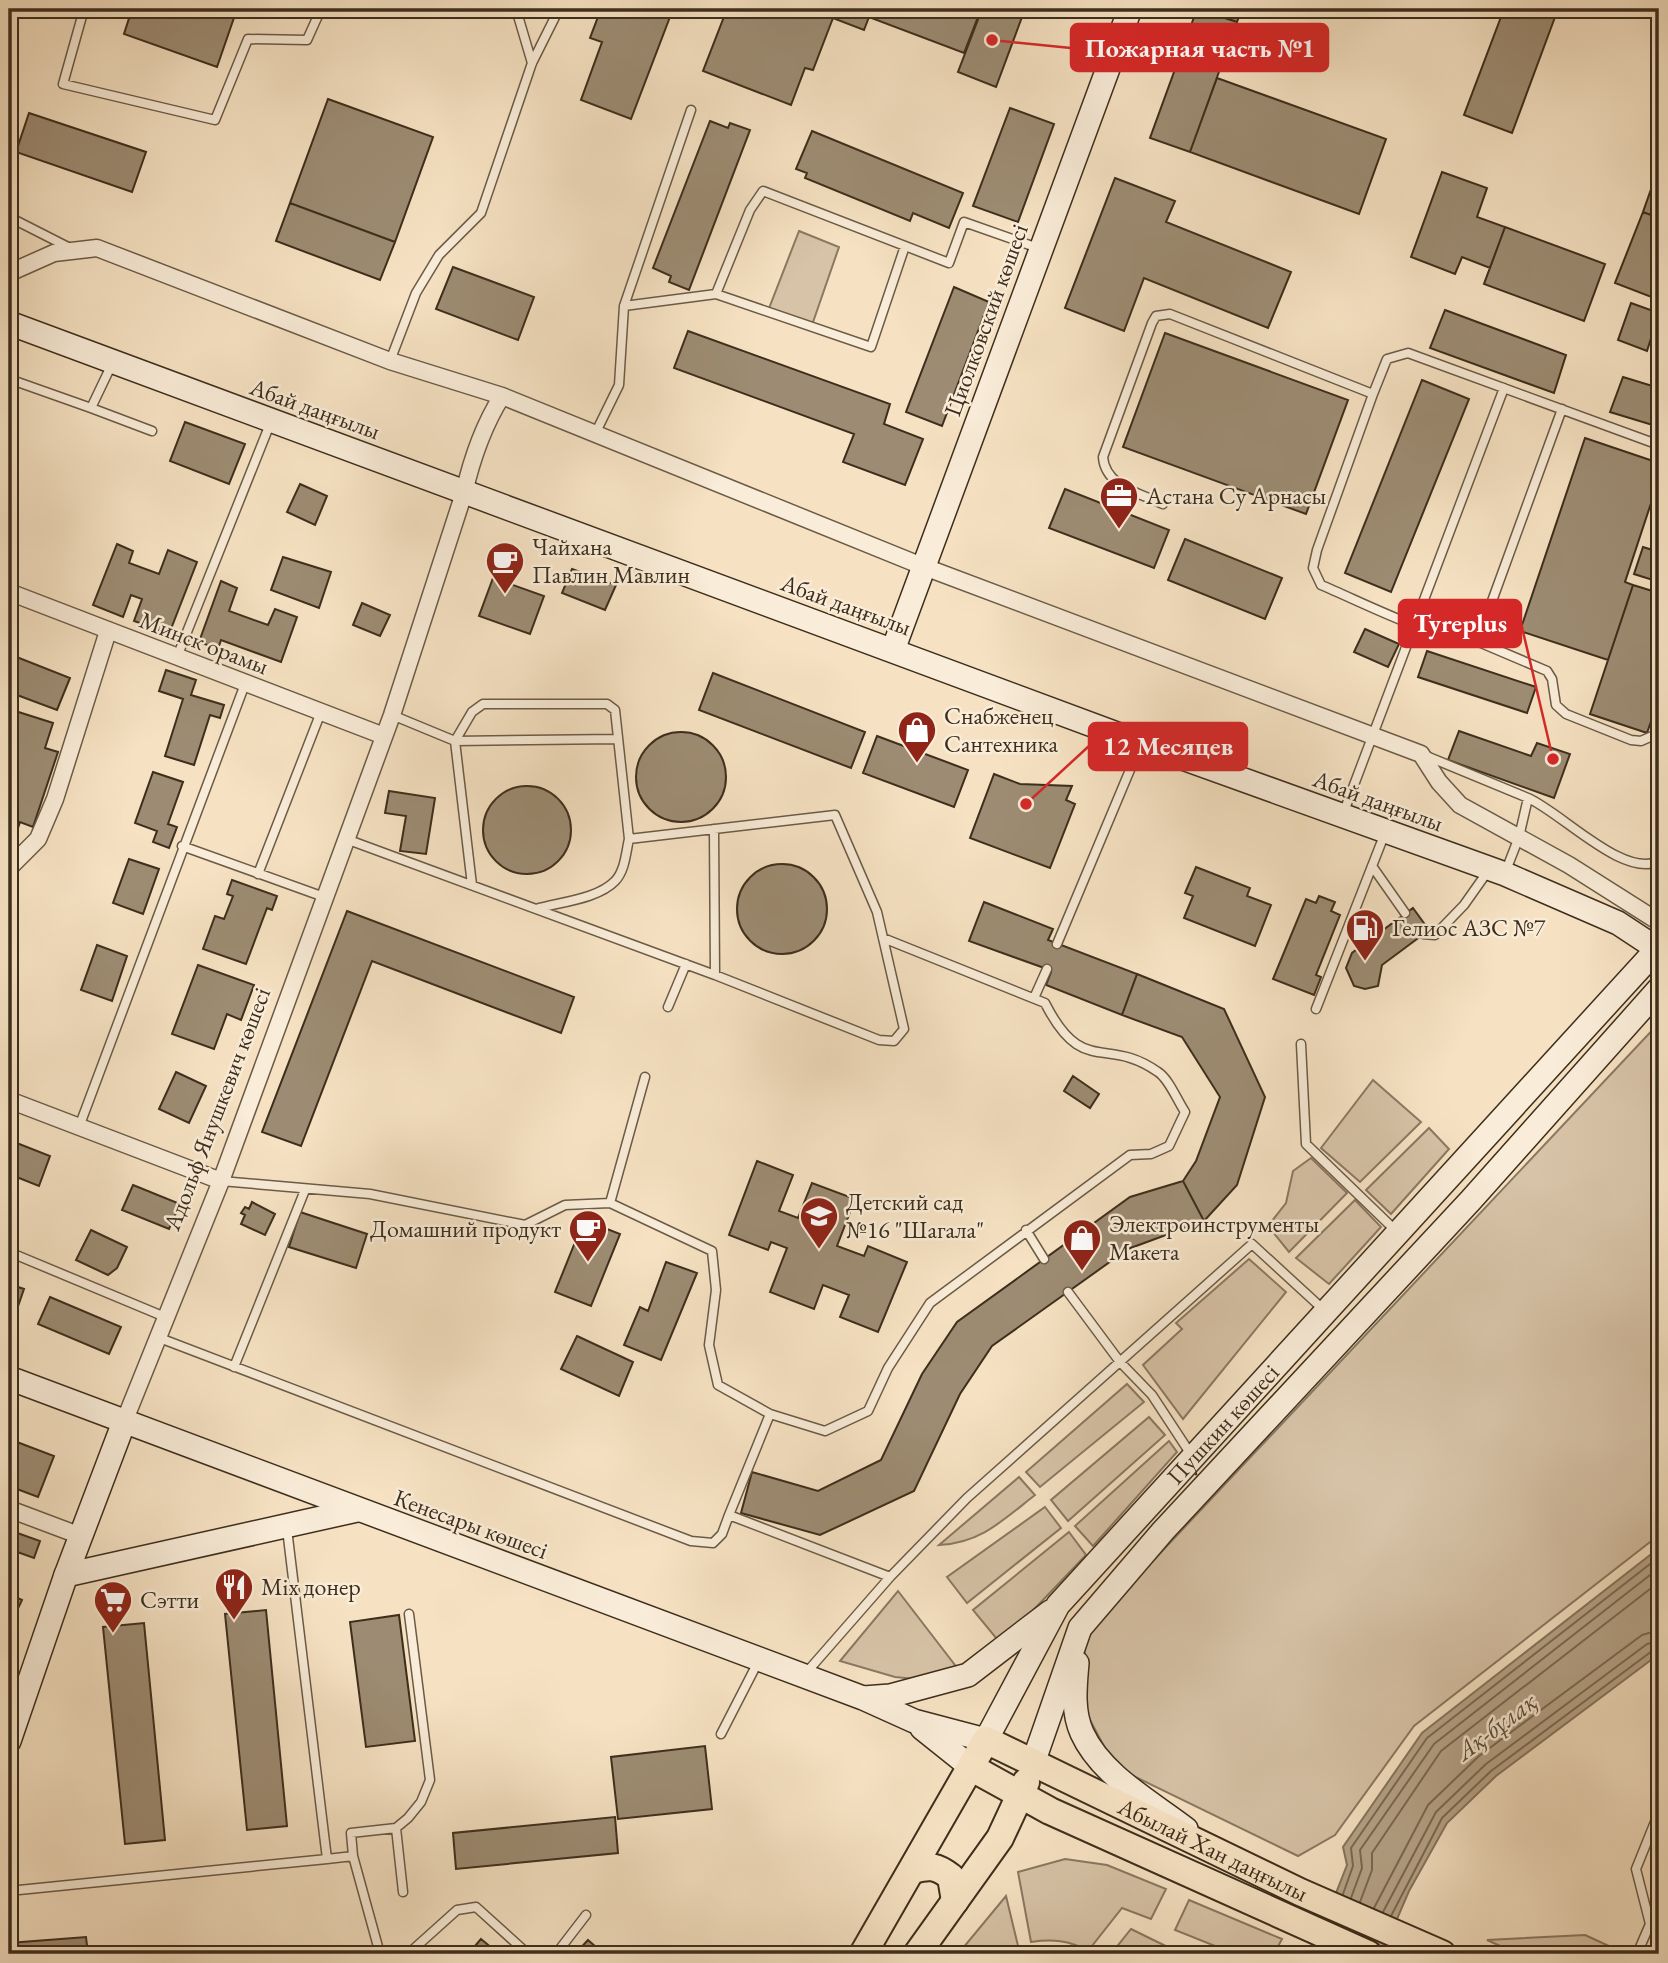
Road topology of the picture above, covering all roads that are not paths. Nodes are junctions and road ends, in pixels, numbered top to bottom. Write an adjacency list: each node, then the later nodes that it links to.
1 (84, 9): 2 (lane)
2 (321, 9)
3 (516, 9): 6 (lane)
4 (559, 9): 6 (lane)
5 (1130, 9): 10 (main road, Циолковский көшесі)
6 (532, 63): 17 (lane)
7 (691, 110): 14 (lane)
8 (9, 218): 11 (lane)
9 (905, 246): 10 (lane); 13 (lane); 13 (lane)
10 (1041, 249): 30 (main road, Циолковский көшесі)
11 (76, 251): 12 (street); 17 (street)
12 (9, 273)
13 (716, 294): 14 (lane)
14 (624, 306): 26 (lane)
15 (9, 323): 16 (main road, Абай даңғылы)
16 (114, 361): 22 (lane); 24 (main road, Абай даңғылы)
17 (390, 361): 21 (street)
18 (9, 379): 22 (lane)
19 (1504, 388): 20 (lane); 23 (lane); 32 (lane)
20 (1373, 394): 29 (lane); 32 (lane)
21 (502, 396): 26 (street); 28 (street, Адольф Янушкевич көшесі)
22 (91, 408): 25 (lane)
23 (1562, 409): 27 (lane); 34 (lane)
24 (271, 421): 28 (main road, Абай даңғылы); 36 (lane)
25 (152, 431)
26 (595, 434): 30 (street)
27 (1659, 445)
28 (464, 493): 35 (main road, Абай даңғылы); 39 (street, Адольф Янушкевич көшесі)
29 (1163, 504)
30 (922, 566): 35 (main road, Циолковский көшесі); 42 (street)
31 (9, 592): 33 (street, Минск орамы)
32 (1414, 624): 34 (lane); 42 (lane)
33 (108, 631): 36 (street, Минск орамы); 57 (street)
34 (1474, 640): 40 (lane)
35 (893, 650): 45 (main road, Абай даңғылы)
36 (177, 657): 37 (street, Минск орамы)
37 (245, 684): 38 (street, Минск орамы); 54 (lane)
38 (321, 712): 41 (street, Минск орамы); 59 (lane)
39 (393, 715): 41 (street, Адольф Янушкевич көшесі); 44 (lane)
40 (1659, 733)
41 (384, 736): 52 (street, Адольф Янушкевич көшесі)
42 (1371, 737): 46 (street); 48 (lane)
43 (617, 739): 44 (lane); 44 (lane); 53 (lane)
44 (455, 741): 60 (lane)
45 (1141, 743): 48 (main road, Абай даңғылы); 67 (lane)
46 (1421, 754): 47 (lane); 51 (street)
47 (1528, 798): 51 (lane); 55 (lane)
48 (1342, 817): 50 (main road, Абай даңғылы)
49 (714, 829): 53 (lane); 66 (lane); 71 (lane)
50 (1385, 833): 56 (lane); 58 (main road, Абай даңғылы)
51 (1519, 837): 58 (lane); 64 (street)
52 (346, 839): 60 (lane); 61 (street, Адольф Янушкевич көшесі)
53 (629, 839): 62 (lane)
54 (182, 846): 59 (lane); 79 (lane)
55 (1659, 861)
56 (1372, 866): 63 (lane); 75 (lane)
57 (9, 868)
58 (1498, 871): 65 (lane); 68 (main road, Абай даңғылы)
59 (258, 874): 61 (lane)
60 (472, 885): 62 (lane)
61 (324, 897): 80 (street, Адольф Янушкевич көшесі)
62 (537, 909): 69 (lane)
63 (1405, 913)
64 (1659, 922)
65 (1423, 934)
66 (883, 938): 71 (lane); 73 (lane)
67 (1057, 944)
68 (1659, 949): 84 (main road, Пушкин көшесі)
69 (686, 964): 71 (lane); 74 (lane)
70 (1046, 969): 73 (lane)
71 (715, 975)
72 (1659, 989): 106 (main road, Пушкин көшесі)
73 (1034, 998): 83 (lane)
74 (668, 1007)
75 (1316, 1009)
76 (1301, 1044): 84 (lane)
77 (645, 1077): 82 (lane)
78 (9, 1100): 79 (street)
79 (79, 1127): 80 (street)
80 (221, 1181): 81 (lane); 89 (street, Адольф Янушкевич көшесі)
81 (305, 1190): 82 (lane); 92 (lane)
82 (610, 1203): 94 (lane)
83 (1026, 1230): 86 (lane); 94 (lane)
84 (1398, 1232): 88 (main road, Пушкин көшесі)
85 (9, 1252): 89 (lane)
86 (1044, 1259)
87 (1068, 1292): 91 (lane)
88 (1325, 1311): 91 (lane); 96 (main road, Пушкин көшесі)
89 (165, 1317): 90 (street, Адольф Янушкевич көшесі)
90 (157, 1337): 92 (lane); 95 (street, Адольф Янушкевич көшесі)
91 (1120, 1362): 96 (lane); 103 (lane)
92 (234, 1367): 99 (lane)
93 (9, 1378): 95 (main road, Кенесары көшесі)
94 (770, 1414): 99 (lane)
95 (124, 1422): 98 (main road, Кенесары көшесі); 101 (main road, Адольф Янушкевич көшесі)
96 (1192, 1456): 104 (main road, Пушкин көшесі)
97 (9, 1510): 101 (street)
98 (357, 1510): 100 (main road); 107 (main road, Кенесары көшесі)
99 (729, 1515): 103 (lane)
100 (287, 1526): 102 (main road); 121 (lane)
101 (80, 1536): 102 (main road, Адольф Янушкевич көшесі)
102 (66, 1575): 113 (main road, Адольф Янушкевич көшесі)
103 (890, 1577): 108 (lane)
104 (1058, 1605): 109 (main road); 112 (main road, Пушкин көшесі)
105 (409, 1614): 118 (lane)
106 (1080, 1628): 114 (main road, Пушкин көшесі); 119 (main road)
107 (759, 1659): 108 (main road, Кенесары көшесі); 111 (lane)
108 (804, 1676): 109 (main road, Кенесары көшесі)
109 (863, 1698): 110 (main road, Кенесары көшесі)
110 (914, 1721): 112 (main road, Кенесары көшесі); 115 (main road, Кенесары көшесі)
111 (721, 1734)
112 (986, 1740): 114 (main road, Абылай Хан даңғылы); 115 (main road, Пушкин көшесі)
113 (9, 1741)
114 (1032, 1763): 116 (main road, Пушкин көшесі); 119 (main road, Абылай Хан даңғылы)
115 (972, 1768): 116 (main road, Абылай Хан даңғылы); 122 (main road, Пушкин көшесі)
116 (1022, 1796): 125 (main road, Пушкин көшесі); 133 (main road, Абылай Хан даңғылы)
117 (1659, 1812): 135 (lane)
118 (396, 1828): 120 (lane); 124 (lane)
119 (1211, 1848): 134 (main road, Абылай Хан даңғылы)
120 (353, 1856): 121 (lane); 127 (lane)
121 (327, 1859): 123 (lane)
122 (913, 1870): 125 (main road); 131 (main road, Пушкин көшесі)
123 (9, 1891)
124 (403, 1892)
125 (955, 1901): 132 (main road, Пушкин көшесі)
126 (586, 1914): 130 (lane)
127 (380, 1954)
128 (408, 1954): 129 (lane)
129 (528, 1954)
130 (556, 1954)
131 (863, 1954)
132 (917, 1954)
133 (1368, 1954)
134 (1442, 1954)
135 (1637, 1954)

